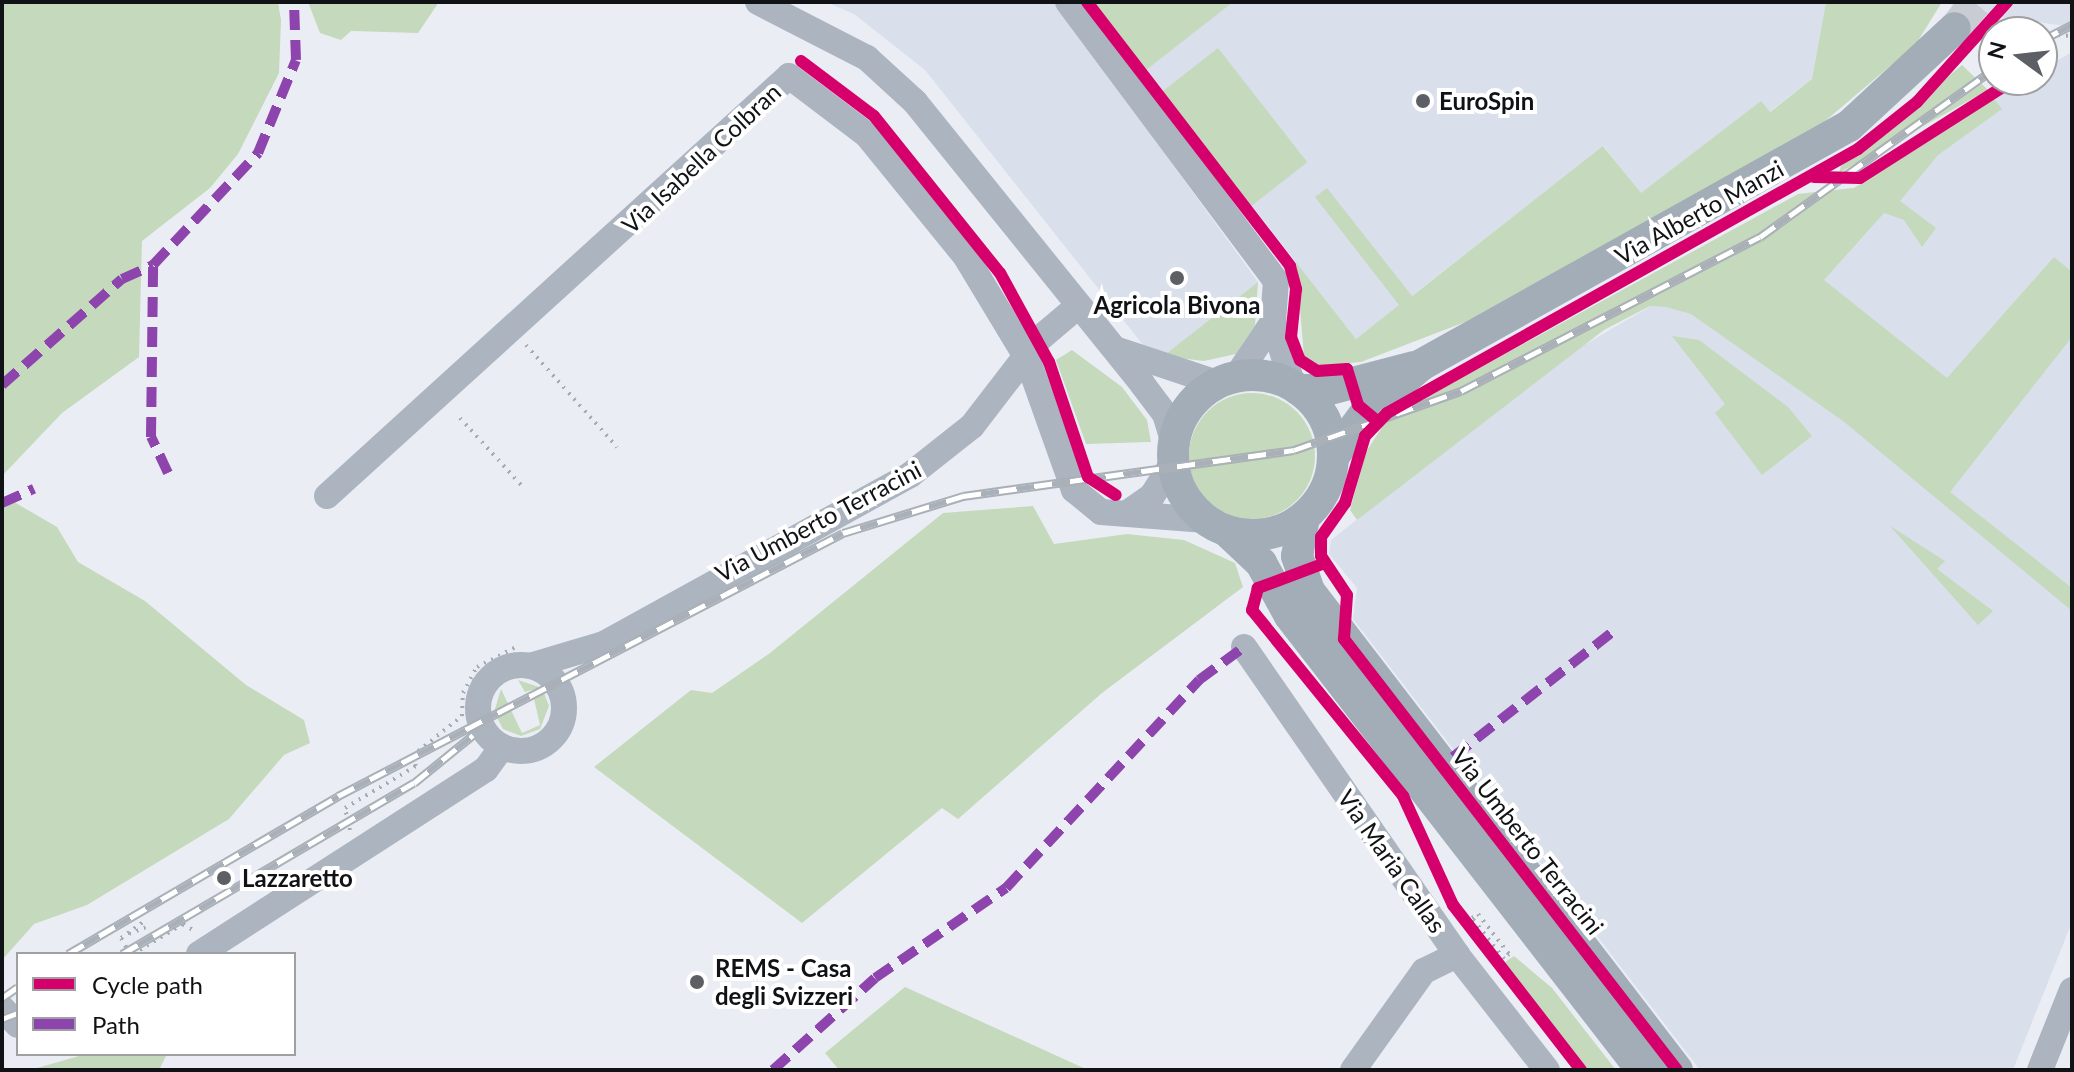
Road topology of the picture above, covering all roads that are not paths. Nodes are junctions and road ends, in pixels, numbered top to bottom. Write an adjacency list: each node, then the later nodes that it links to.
1 (758, 2): 4 (street)
2 (1068, 2): 5 (street)
3 (1964, 36): 8 (main road, Via Alberto Manzi)
4 (1078, 306): 6 (street); 7 (street, Via Umberto Terracini)
5 (1273, 322): 9 (street); 10 (street)
6 (1111, 346): 9 (street); 11 (street)
7 (1027, 358): 13 (street, Via Isabella Colbran); 14 (street, Via Isabella Colbran); 17 (street, Via Umberto Terracini)
8 (1421, 365): 10 (main road, Via Alberto Manzi); 12 (main road, Via Alberto Manzi)
9 (1227, 380): 10 (main road); 11 (main road)
10 (1296, 388): 12 (main road)
11 (1173, 453): 14 (street); 16 (main road)
12 (1333, 457): 15 (main road)
13 (327, 496)
14 (1129, 512): 16 (street, Via Isabella Colbran)
15 (1304, 517): 16 (main road); 30 (main road, Via Umberto Terracini)
16 (1217, 526): 29 (main road, Via Umberto Terracini)
17 (604, 644): 19 (street, Via Umberto Terracini); 20 (street, Via Umberto Terracini)
18 (1244, 647): 23 (street, Via Maria Callas)
19 (530, 666): 20 (street); 21 (street, Via Umberto Terracini)
20 (564, 705): 21 (street, Via Umberto Terracini)
21 (502, 747): 22 (street)
22 (202, 945)
23 (1457, 955): 27 (street); 28 (street, Via Maria Callas)
24 (2072, 990): 31 (street)
25 (2, 1008): 26 (street)
26 (16, 1023)
27 (1353, 1070)
28 (1547, 1070)
29 (1642, 1070)
30 (1677, 1070)
31 (2040, 1070)

